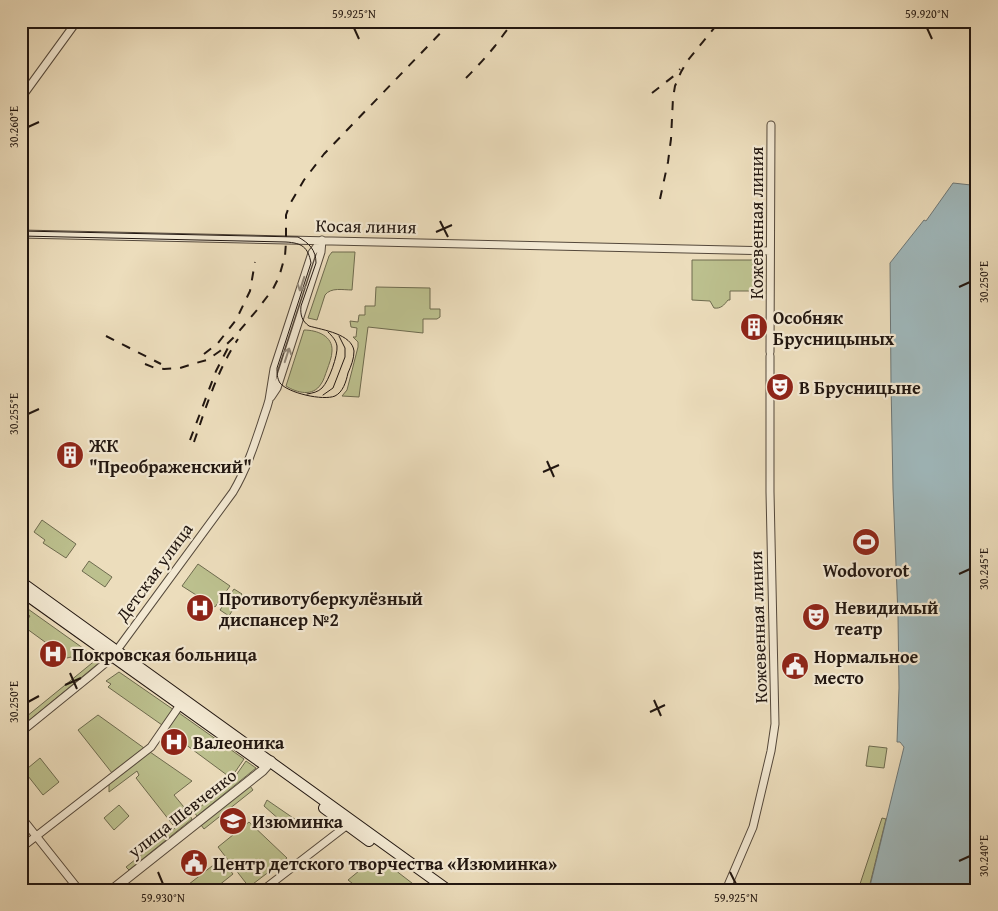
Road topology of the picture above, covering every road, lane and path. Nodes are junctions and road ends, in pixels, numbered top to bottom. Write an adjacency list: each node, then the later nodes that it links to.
1 (77, 21): 2 (street)
2 (21, 98)
3 (771, 125): 6 (street, Кожевенная линия)
4 (21, 234): 5 (street, Косая линия)
5 (322, 240): 6 (street, Косая линия); 9 (street, Детская улица)
6 (770, 251): 22 (street, Кожевенная линия)
7 (21, 582): 9 (main road)
8 (21, 591): 9 (main road)
9 (115, 652): 10 (main road); 11 (street, Детская улица); 12 (main road)
10 (180, 705): 12 (main road); 15 (street)
11 (21, 732)
12 (269, 764): 14 (main road); 18 (street, улица Шевченко)
13 (21, 817): 15 (street)
14 (351, 823): 19 (street); 20 (main road); 21 (main road)
15 (36, 836): 16 (street); 17 (street)
16 (21, 848)
17 (79, 890)
18 (112, 890)
19 (263, 890)
20 (437, 890)
21 (448, 890)
22 (726, 890)

